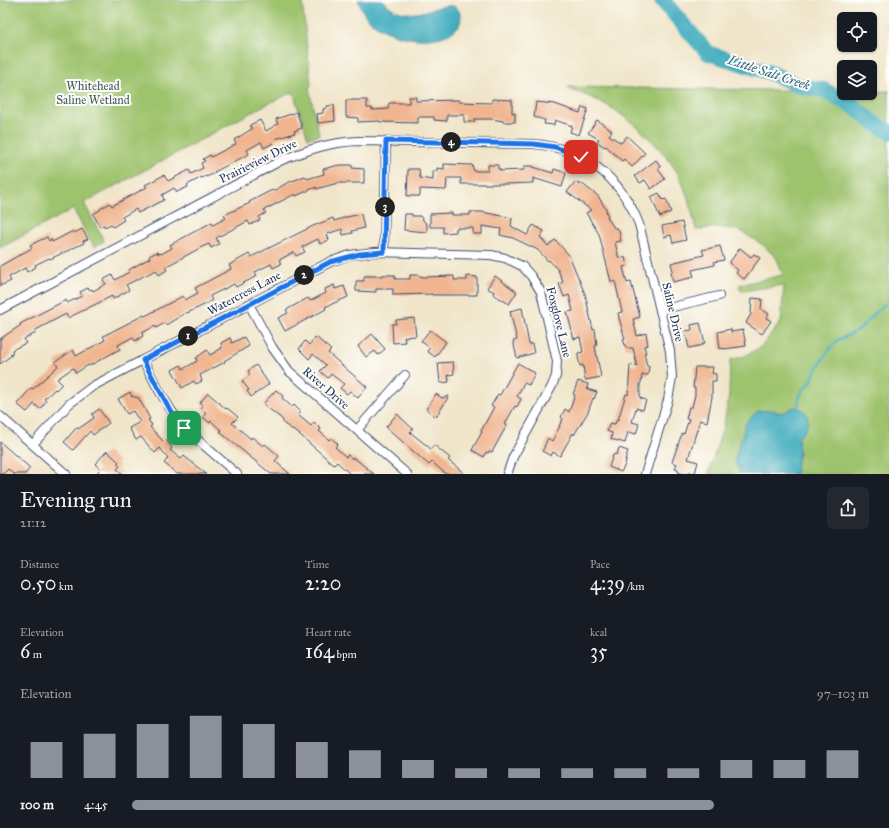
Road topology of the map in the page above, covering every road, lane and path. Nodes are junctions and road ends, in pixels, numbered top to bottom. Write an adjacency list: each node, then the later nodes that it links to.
1 (386, 141): 2 (street, Prairieview Drive); 3 (street); 7 (street, Prairieview Drive)
2 (598, 168): 8 (street, Saline Drive)
3 (384, 252): 4 (street, Watercress Lane); 6 (street, Watercress Lane)
4 (522, 266): 17 (street, Foxglove Lane)
5 (719, 296): 8 (street)
6 (249, 304): 9 (street, Watercress Lane); 12 (street, River Drive)
7 (0, 310)
8 (660, 310): 18 (street, Saline Drive)
9 (143, 360): 13 (street, Watercress Lane); 15 (street)
10 (405, 375): 12 (street)
11 (0, 416): 13 (street)
12 (357, 430): 16 (street, River Drive)
13 (33, 444): 14 (street)
14 (66, 474)
15 (237, 474)
16 (407, 474)
17 (507, 474)
18 (645, 474)

